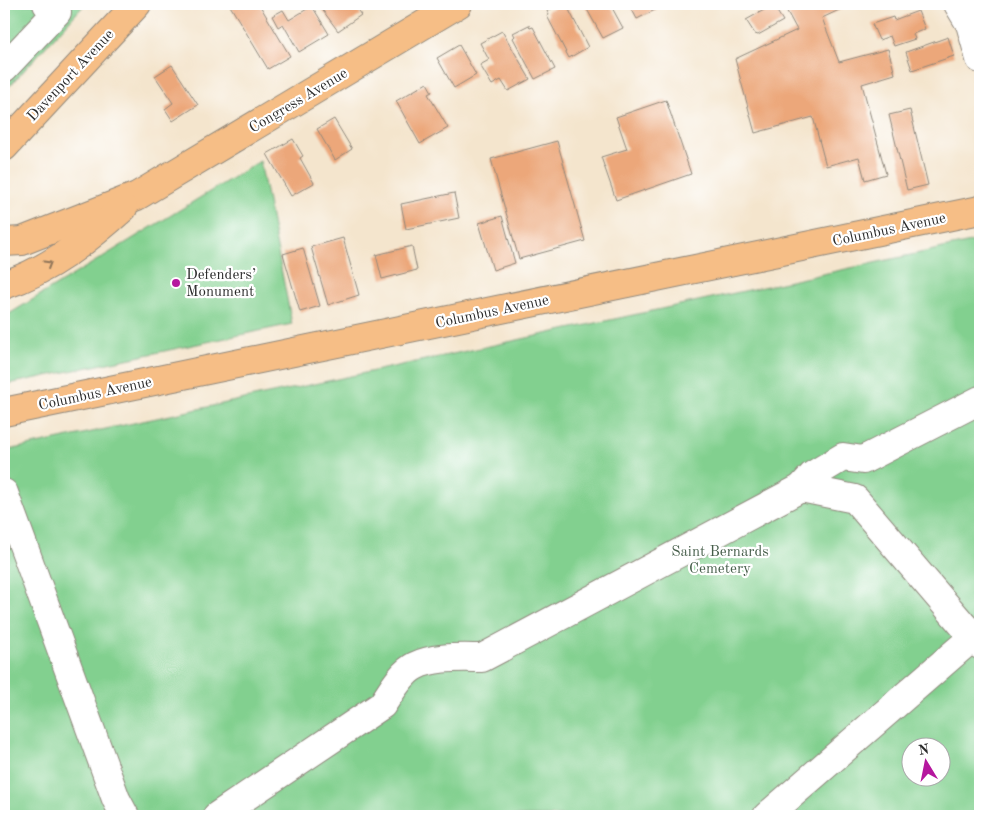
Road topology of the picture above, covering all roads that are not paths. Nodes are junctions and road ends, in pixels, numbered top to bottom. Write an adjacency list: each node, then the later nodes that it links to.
1 (137, 4): 7 (main road, Davenport Avenue)
2 (458, 4): 8 (main road, Congress Avenue)
3 (958, 4): 5 (street)
4 (56, 6): 6 (street)
5 (980, 59)
6 (4, 68)
7 (4, 147)
8 (137, 196): 10 (main road, Congress Avenue); 11 (main road, Congress Avenue, one-way to 8)
9 (980, 210): 13 (main road, Columbus Avenue)
10 (4, 242)
11 (4, 284)
12 (980, 400): 14 (street)
13 (4, 412)
14 (863, 460): 15 (street); 17 (street)
15 (801, 488): 17 (street); 20 (street)
16 (4, 493): 19 (street)
17 (856, 499): 18 (street)
18 (978, 638): 21 (street)
19 (125, 816)
20 (217, 816)
21 (767, 816)

